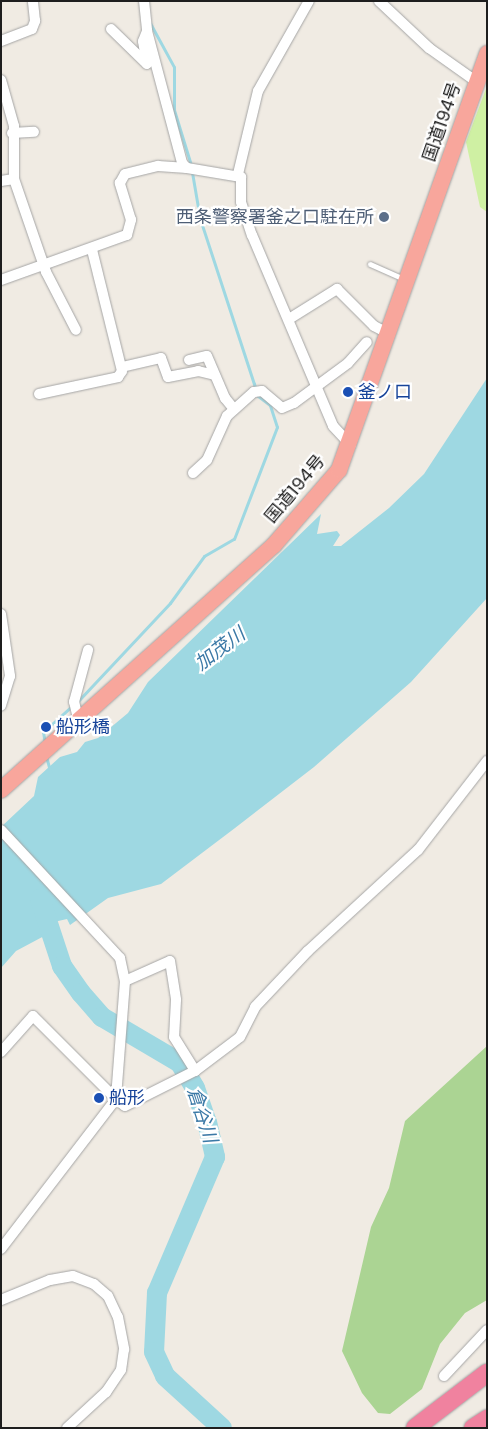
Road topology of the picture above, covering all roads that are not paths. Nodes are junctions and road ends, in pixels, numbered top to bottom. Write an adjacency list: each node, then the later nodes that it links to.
1 (33, 1): 7 (street)
2 (144, 1): 6 (street)
3 (310, 1): 14 (street)
4 (379, 1): 10 (street)
5 (111, 29): 6 (street)
6 (147, 31): 13 (street)
7 (1, 41)
8 (487, 54): 10 (highway, 国道194号)
9 (1, 80): 12 (street)
10 (477, 82): 21 (highway, 国道194号)
11 (34, 132): 12 (street)
12 (12, 133): 15 (street)
13 (187, 168): 14 (street); 17 (street)
14 (238, 174): 22 (street)
15 (14, 179): 16 (street); 19 (street)
16 (1, 181)
17 (92, 250): 19 (street); 27 (street)
18 (370, 264): 21 (lane)
19 (44, 267): 20 (street); 23 (street)
20 (1, 280)
21 (409, 281): 24 (highway, 国道194号)
22 (289, 318): 24 (street); 29 (street)
23 (76, 330)
24 (388, 333): 32 (highway, 国道194号)
25 (366, 342): 29 (street)
26 (189, 360): 28 (street)
27 (122, 367): 28 (street); 30 (street)
28 (215, 375): 31 (street)
29 (317, 386): 31 (street); 32 (street)
30 (39, 394)
31 (234, 409): 33 (street)
32 (351, 444): 37 (highway, 国道194号)
33 (193, 473)
34 (1, 614): 36 (street)
35 (88, 650): 37 (street)
36 (1, 706)
37 (79, 723): 39 (highway, 国道194号)
38 (487, 760): 43 (street)
39 (1, 790)
40 (1, 830): 41 (street)
41 (125, 981): 43 (street); 44 (street)
42 (1, 1052): 44 (street)
43 (196, 1071): 44 (street)
44 (116, 1099): 45 (street)
45 (1, 1249)
46 (1, 1300): 51 (street)
47 (487, 1330): 49 (street)
48 (487, 1373): 52 (highway)
49 (444, 1376)
50 (487, 1419): 53 (highway)
51 (67, 1428)
52 (415, 1428)
53 (473, 1428)

